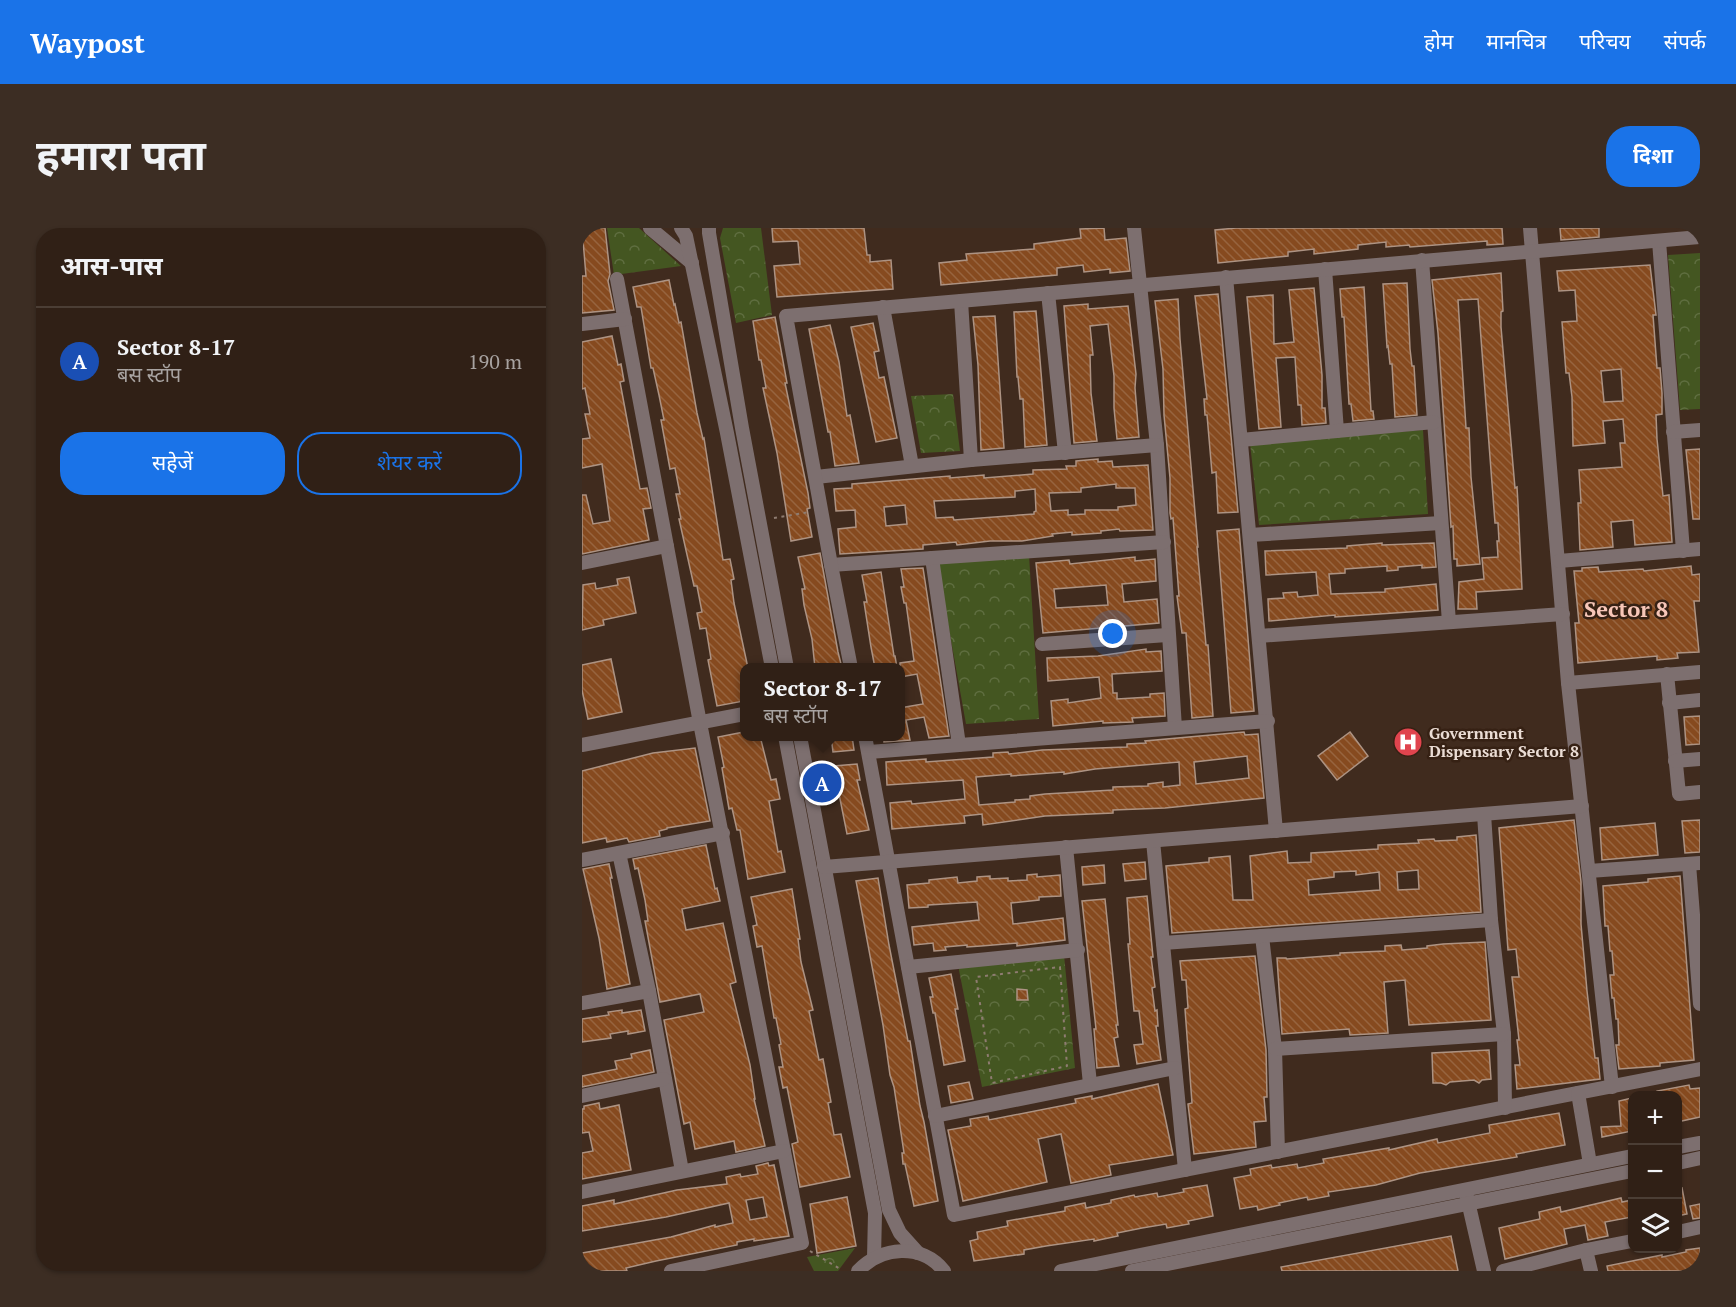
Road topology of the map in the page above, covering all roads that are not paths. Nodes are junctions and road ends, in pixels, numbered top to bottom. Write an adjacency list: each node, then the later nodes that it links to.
1 (650, 228): 10 (street)
2 (681, 228): 10 (street)
3 (709, 228): 46 (street)
4 (1134, 228): 14 (street)
5 (1530, 228): 8 (street)
6 (1700, 237): 7 (street)
7 (1659, 241): 8 (street); 23 (street)
8 (1531, 251): 9 (street); 37 (street)
9 (1422, 260): 11 (street); 20 (street)
10 (692, 263): 45 (street)
11 (1325, 269): 12 (street); 22 (street)
12 (1226, 277): 14 (street); 24 (street)
13 (617, 279): 18 (street)
14 (1139, 285): 15 (street); 25 (street)
15 (1048, 293): 16 (street); 26 (street)
16 (961, 301): 17 (street); 27 (street)
17 (883, 307): 28 (street); 29 (street)
18 (625, 319): 19 (street); 33 (street)
19 (582, 324)
20 (1434, 422): 22 (street); 30 (street)
21 (1700, 430): 23 (street)
22 (1337, 431): 24 (street)
23 (1673, 432): 35 (street)
24 (1240, 440): 31 (street)
25 (1157, 445): 26 (street); 32 (street)
26 (1065, 453): 27 (street)
27 (971, 460): 28 (street)
28 (912, 466): 29 (street)
29 (816, 477): 39 (street)
30 (1442, 523): 31 (street); 41 (street)
31 (1250, 535): 43 (street)
32 (1164, 542): 36 (street); 42 (street)
33 (667, 546): 38 (street); 55 (street)
34 (1700, 549): 35 (street)
35 (1683, 551): 37 (street)
36 (932, 558): 39 (street); 60 (street)
37 (1559, 561): 40 (street)
38 (582, 562)
39 (831, 566): 47 (street)
40 (1563, 614): 41 (street); 50 (street)
41 (1449, 622): 43 (street)
42 (1167, 635): 44 (street); 56 (street)
43 (1259, 636): 54 (street)
44 (1042, 644)
45 (771, 663)
46 (786, 663)
47 (850, 663)
48 (1700, 672): 49 (street)
49 (1666, 674): 50 (street); 52 (street)
50 (1568, 683): 66 (street)
51 (1700, 700): 52 (street)
52 (1669, 703): 64 (street)
53 (740, 715): 55 (street)
54 (1268, 721): 56 (street); 68 (street)
55 (700, 723): 61 (street); 69 (street)
56 (1175, 729): 60 (street)
57 (786, 741): 117 (street)
58 (801, 741): 76 (street)
59 (866, 741): 62 (street)
60 (959, 745): 62 (street)
61 (582, 746)
62 (868, 752): 74 (street)
63 (1700, 759): 64 (street)
64 (1675, 761): 65 (street)
65 (1700, 792)
66 (1582, 806): 67 (street); 77 (street)
67 (1484, 814): 68 (street); 78 (street)
68 (1276, 831): 70 (street)
69 (723, 833): 72 (street); 100 (street)
70 (1153, 841): 71 (street); 81 (street)
71 (1066, 848): 74 (street); 82 (street)
72 (620, 853): 73 (street); 84 (street)
73 (582, 860)
74 (888, 862): 76 (street); 83 (street)
75 (1695, 864): 77 (street); 79 (street)
76 (824, 867): 116 (street)
77 (1589, 871): 93 (street)
78 (1491, 920): 80 (street); 87 (street)
79 (1697, 922): 86 (street)
80 (1262, 936): 81 (street); 88 (street)
81 (1163, 943): 89 (street)
82 (1078, 950): 83 (street); 92 (street)
83 (908, 967): 97 (street)
84 (649, 991): 85 (street); 91 (street)
85 (582, 1003)
86 (1700, 1004)
87 (1504, 1034): 88 (street); 96 (street)
88 (1275, 1049): 101 (street)
89 (1175, 1068): 92 (street); 106 (street)
90 (1700, 1069): 93 (street)
91 (663, 1079): 95 (street); 107 (street)
92 (1090, 1084): 97 (street)
93 (1612, 1087): 94 (street)
94 (1578, 1094): 96 (street); 105 (street)
95 (582, 1096)
96 (1505, 1108): 101 (street)
97 (935, 1116): 106 (street)
98 (1700, 1143): 99 (street)
99 (1682, 1146)
100 (784, 1151): 107 (street); 119 (street)
101 (1278, 1152): 106 (street)
102 (1628, 1157): 105 (street)
103 (1700, 1158): 104 (street)
104 (1682, 1161)
105 (1590, 1164): 109 (street)
106 (1185, 1170)
107 (682, 1171): 110 (street)
108 (1628, 1172): 111 (street)
109 (1465, 1190): 111 (street); 122 (street)
110 (582, 1192)
111 (1468, 1204): 123 (street); 124 (street)
112 (1700, 1227): 113 (street)
113 (1682, 1231)
114 (1628, 1242): 115 (street)
115 (1586, 1250): 125 (street); 126 (street)
116 (918, 1253): 117 (street); 118 (street)
117 (874, 1258): 120 (street)
118 (942, 1268): 121 (street)
119 (671, 1271)
120 (858, 1271)
121 (955, 1271)
122 (1061, 1271)
123 (1132, 1271)
124 (1484, 1271)
125 (1503, 1271)
126 (1591, 1271)

